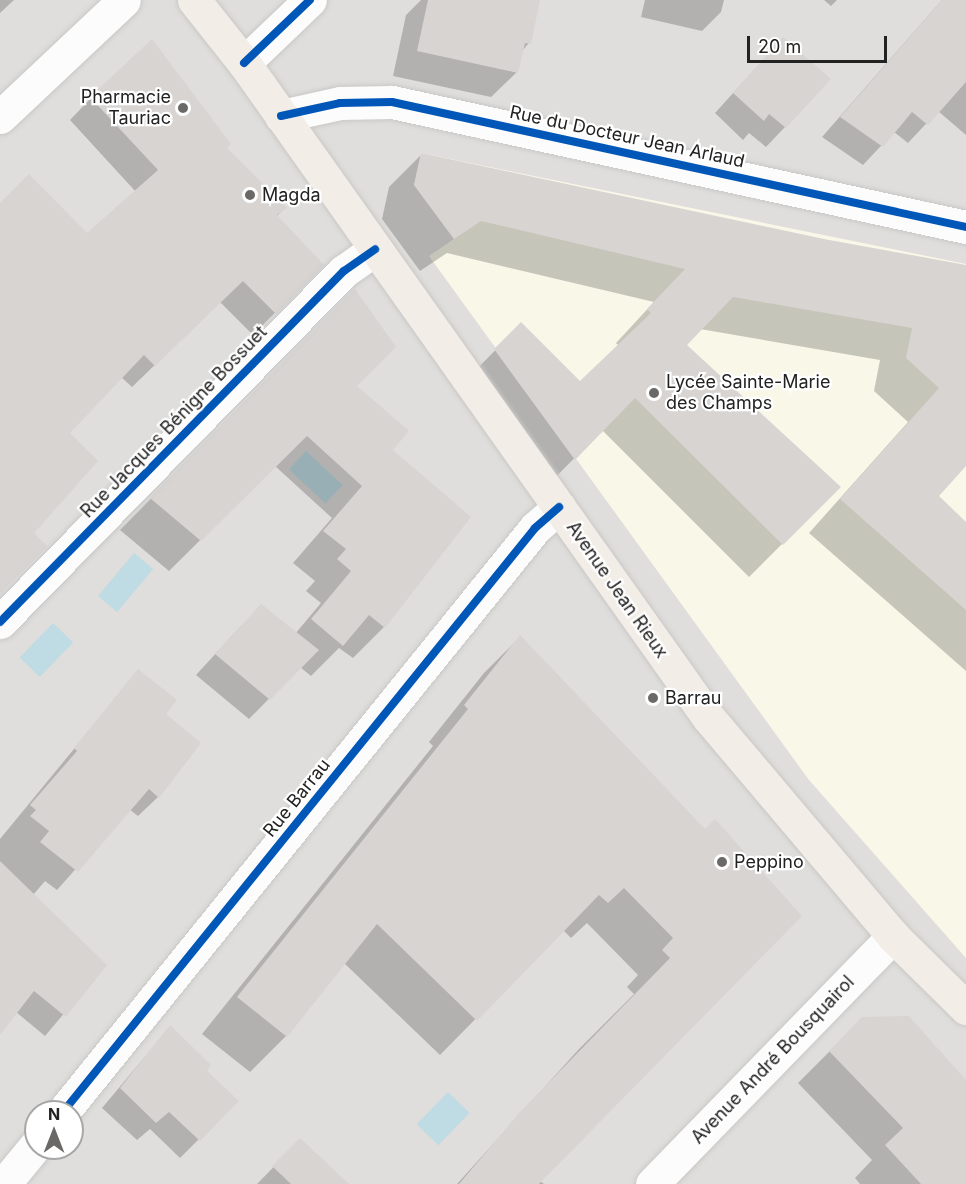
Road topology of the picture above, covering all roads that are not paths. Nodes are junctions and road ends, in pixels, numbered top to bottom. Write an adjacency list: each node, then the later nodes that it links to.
1 (124, 0): 6 (street)
2 (194, 0): 4 (main road, Avenue Jean Rieux)
3 (310, 0): 4 (street)
4 (244, 63): 5 (main road, Avenue Jean Rieux)
5 (280, 116): 7 (street, Rue du Docteur Jean Arlaud); 8 (main road, Avenue Jean Rieux)
6 (0, 117)
7 (966, 227)
8 (375, 249): 9 (main road, Avenue Jean Rieux); 10 (street, Rue Jacques Bénigne Bossuet)
9 (559, 507): 11 (main road, Avenue Jean Rieux); 13 (street, Rue Barrau)
10 (0, 622)
11 (893, 936): 12 (main road, Avenue Jean Rieux); 16 (street, Avenue André Bousquairol)
12 (966, 1008)
13 (73, 1100)
14 (24, 1160): 15 (street)
15 (4, 1184)
16 (652, 1184)

